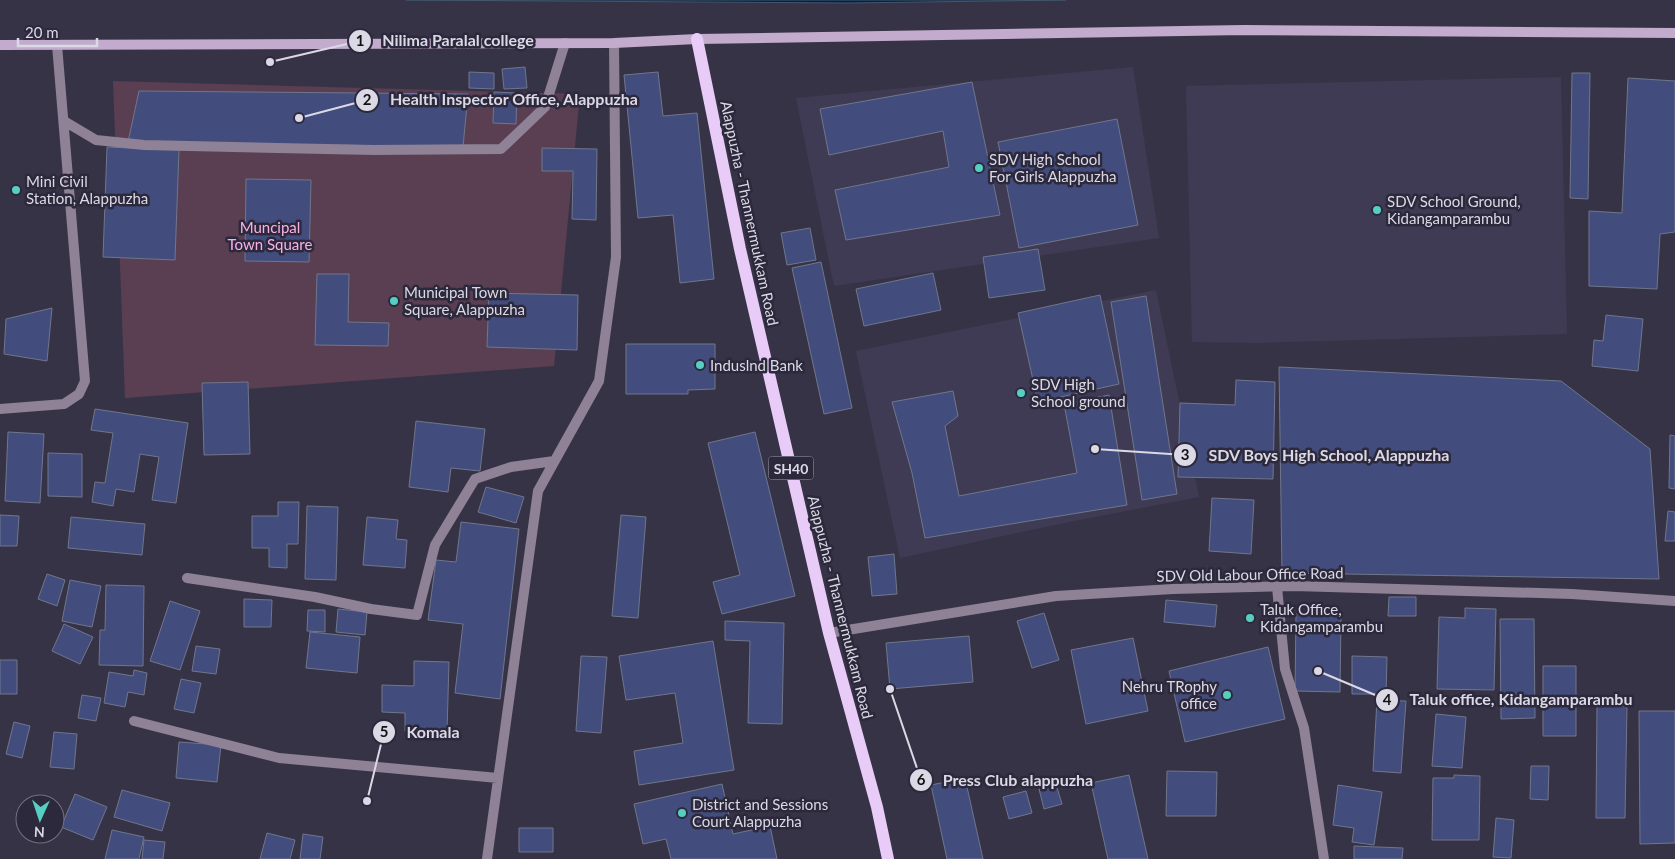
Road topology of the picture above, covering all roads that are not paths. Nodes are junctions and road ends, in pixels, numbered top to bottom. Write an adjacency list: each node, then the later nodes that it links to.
1 (1675, 33): 2 (main road)
2 (697, 39): 3 (main road); 13 (main road, Alappuzha - Thannermukkam Road / SH40)
3 (614, 42): 4 (main road); 9 (street)
4 (565, 43): 6 (main road); 7 (street)
5 (0, 45): 6 (main road)
6 (57, 45): 7 (street)
7 (64, 121): 8 (street)
8 (0, 409)
9 (554, 460): 10 (street); 15 (street)
10 (186, 578)
11 (1277, 587): 12 (street, SDV Old Labour Office Road); 13 (street, SDV Old Labour Office Road); 18 (street)
12 (1675, 601)
13 (829, 633): 17 (main road, Alappuzha - Thannermukkam Road / SH40)
14 (134, 721): 15 (street)
15 (498, 778): 16 (street)
16 (487, 859)
17 (888, 859)
18 (1324, 859)

